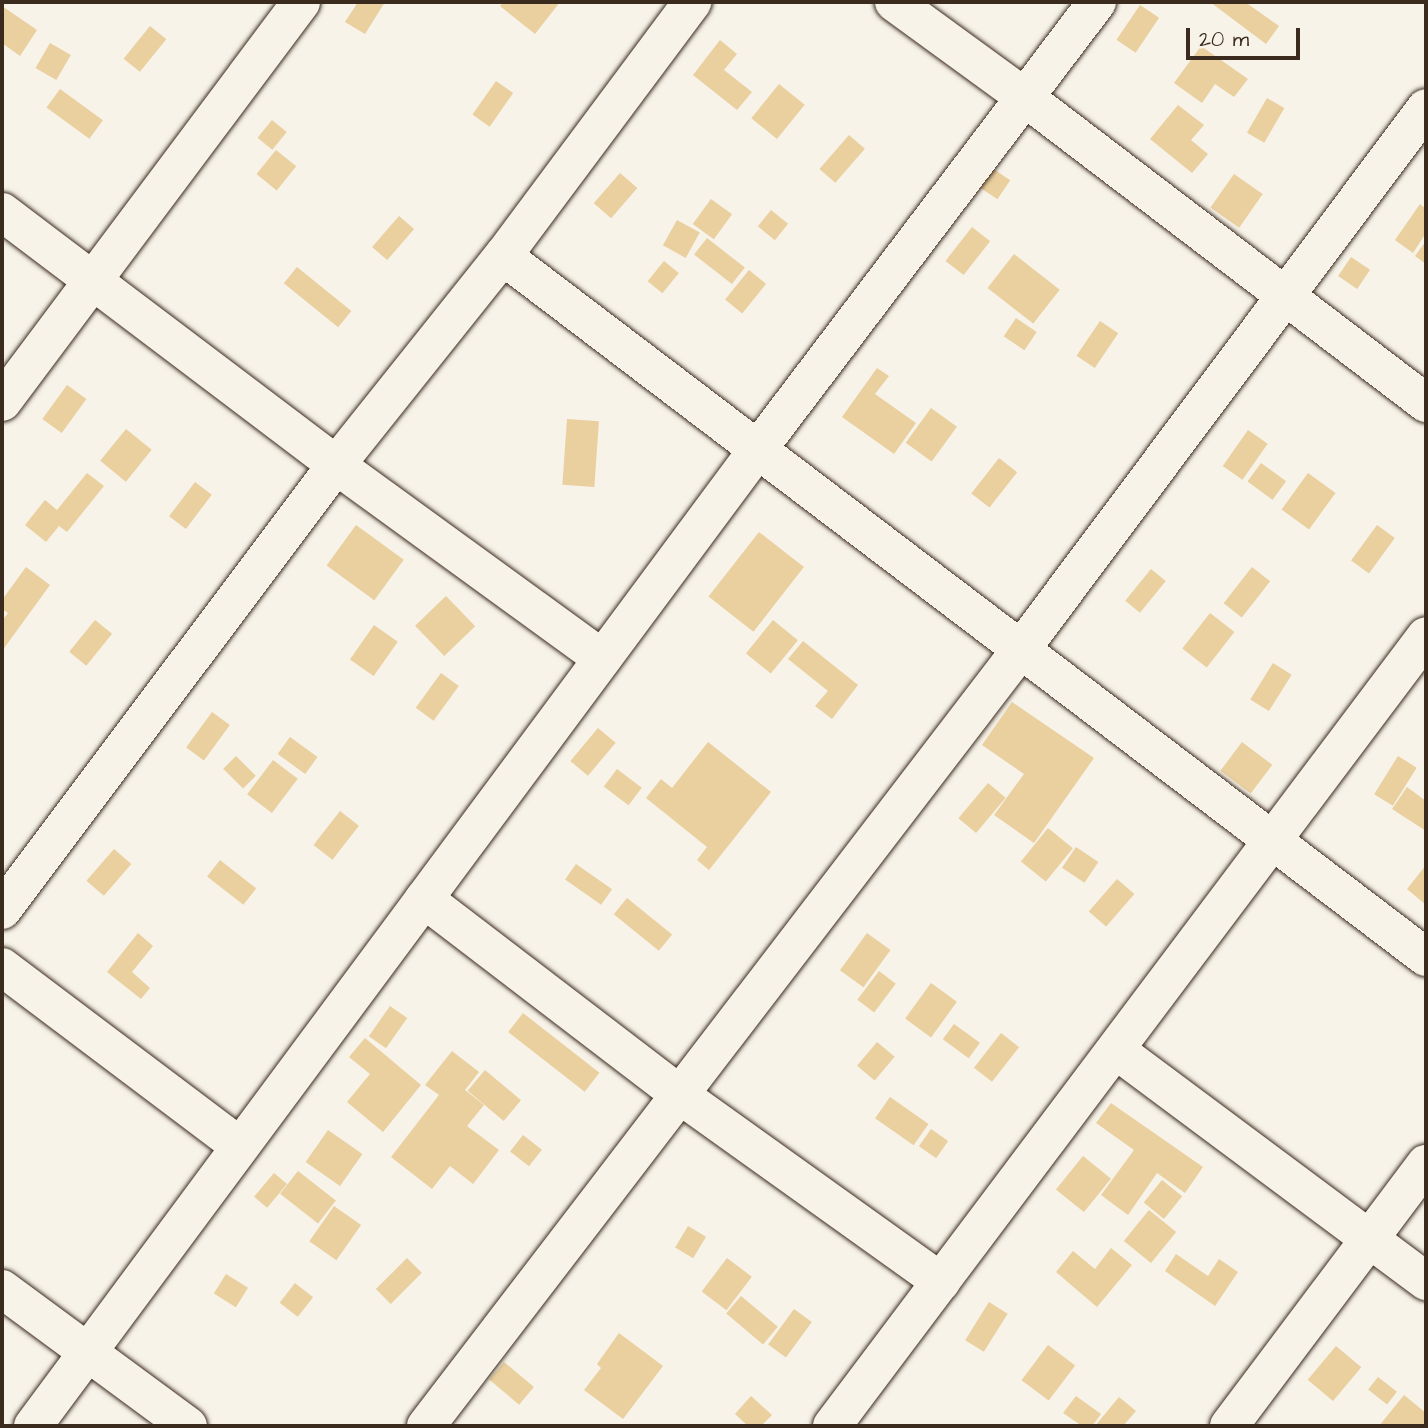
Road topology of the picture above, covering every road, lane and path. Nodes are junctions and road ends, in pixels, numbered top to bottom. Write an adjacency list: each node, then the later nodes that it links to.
1 (301, 2): 9 (street)
2 (692, 2): 8 (street)
3 (894, 2): 5 (street)
4 (1097, 2): 5 (street)
5 (1023, 96): 10 (street); 13 (street)
6 (1426, 108): 10 (street)
7 (2, 212): 9 (street)
8 (503, 256): 13 (street); 14 (street)
9 (95, 280): 11 (street); 14 (street)
10 (1285, 297): 12 (street); 16 (street)
11 (2, 402)
12 (1426, 403)
13 (758, 449): 16 (street); 17 (street)
14 (336, 465): 17 (street); 20 (street)
15 (1426, 636): 18 (street)
16 (1022, 648): 18 (street); 24 (street)
17 (601, 658): 19 (street)
18 (1272, 842): 21 (street); 23 (street)
19 (424, 899): 24 (street); 25 (street)
20 (2, 910)
21 (1426, 957)
22 (2, 967): 25 (street)
23 (1116, 1050): 27 (street); 29 (street)
24 (680, 1095): 29 (street); 34 (street)
25 (238, 1145): 31 (street)
26 (1426, 1164): 27 (street)
27 (1371, 1238): 28 (street); 36 (street)
28 (1426, 1281)
29 (941, 1282): 35 (street)
30 (2, 1289): 31 (street)
31 (89, 1351): 32 (street); 33 (street)
32 (33, 1426)
33 (188, 1426)
34 (426, 1426)
35 (832, 1426)
36 (1229, 1426)

